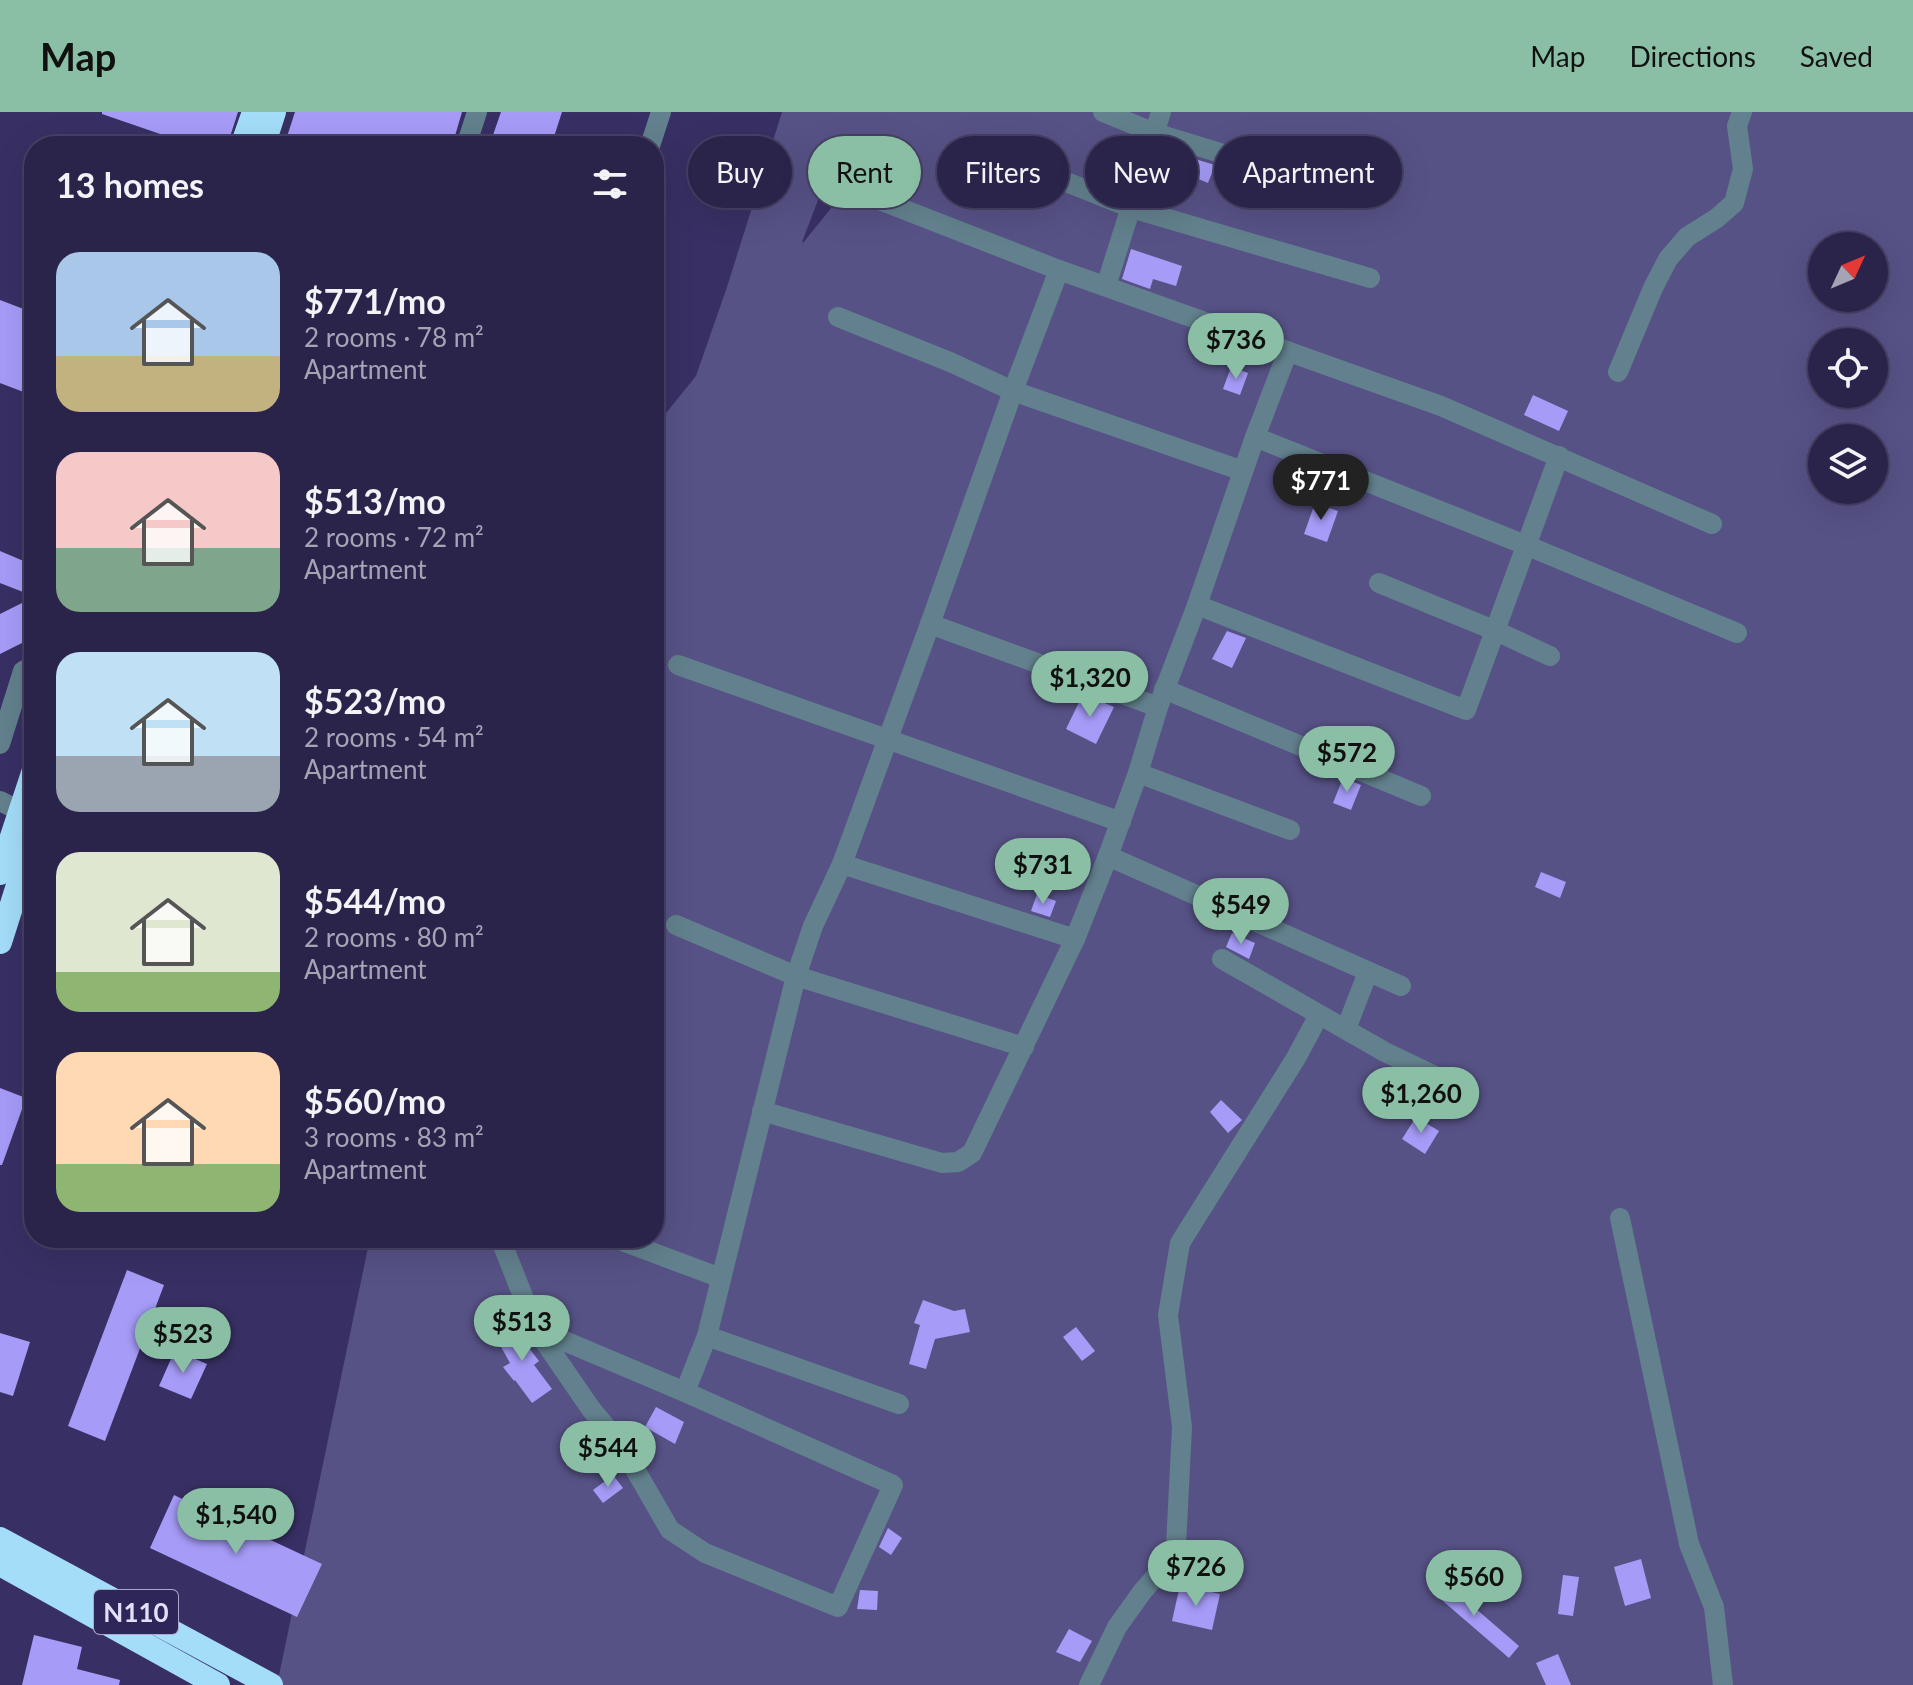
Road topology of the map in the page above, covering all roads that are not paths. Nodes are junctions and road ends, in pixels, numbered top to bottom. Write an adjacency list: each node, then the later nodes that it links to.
1 (254, 112): 9 (highway)
2 (274, 112): 10 (highway)
3 (477, 112): 11 (street)
4 (661, 112): 12 (street)
5 (1103, 112): 8 (street)
6 (1161, 112): 8 (street)
7 (1742, 112): 22 (street)
8 (1155, 133): 13 (street); 14 (street)
9 (246, 136)
10 (266, 136)
11 (469, 136)
12 (653, 136)
13 (1154, 136)
14 (1214, 151)
15 (900, 208): 17 (street)
16 (1131, 208): 18 (street); 19 (street)
17 (1059, 270): 19 (street); 23 (street)
18 (1370, 278)
19 (1106, 286): 21 (street)
20 (838, 317): 23 (street)
21 (1288, 351): 24 (street); 25 (street)
22 (1618, 372)
23 (1013, 391): 26 (street); 31 (street)
24 (1255, 437): 26 (street); 28 (street)
25 (1559, 456): 27 (street); 28 (street)
26 (1243, 471): 30 (street)
27 (1712, 524)
28 (1528, 546): 32 (street); 33 (street)
29 (1379, 583): 32 (street)
30 (1197, 605): 32 (street); 37 (street)
31 (930, 624): 37 (street); 38 (street)
32 (1496, 631): 34 (street)
33 (1737, 633)
34 (1550, 656)
35 (678, 665): 38 (street)
36 (24, 670): 39 (street)
37 (1161, 698): 40 (street); 42 (street)
38 (888, 739): 44 (street); 47 (street)
39 (0, 744)
40 (1138, 773): 44 (street); 45 (street)
41 (24, 785): 43 (highway)
42 (1421, 796)
43 (10, 806): 49 (highway)
44 (1121, 822): 46 (street)
45 (1290, 830)
46 (1108, 856): 51 (street); 54 (street)
47 (842, 864): 51 (street); 55 (street)
48 (24, 866): 49 (highway)
49 (17, 887): 52 (highway)
50 (676, 925): 55 (street)
51 (1075, 939): 59 (street)
52 (0, 942)
53 (1222, 959): 57 (street)
54 (1368, 972): 56 (street); 58 (street)
55 (796, 976): 59 (street); 61 (street)
56 (1401, 986)
57 (1319, 1015): 58 (street); 74 (street)
58 (1346, 1029): 60 (street)
59 (1024, 1047): 61 (street)
60 (1464, 1090)
61 (762, 1111): 65 (street)
62 (1620, 1218): 75 (street)
63 (504, 1248): 66 (street)
64 (641, 1248): 65 (street)
65 (721, 1278): 67 (street)
66 (536, 1329): 68 (street); 68 (street)
67 (707, 1336): 68 (street); 69 (street)
68 (685, 1392)
69 (899, 1404)
70 (0, 1539): 73 (highway, N110)
71 (0, 1564): 72 (highway, N110)
72 (218, 1685)
73 (271, 1685)
74 (1089, 1685)
75 (1723, 1685)

